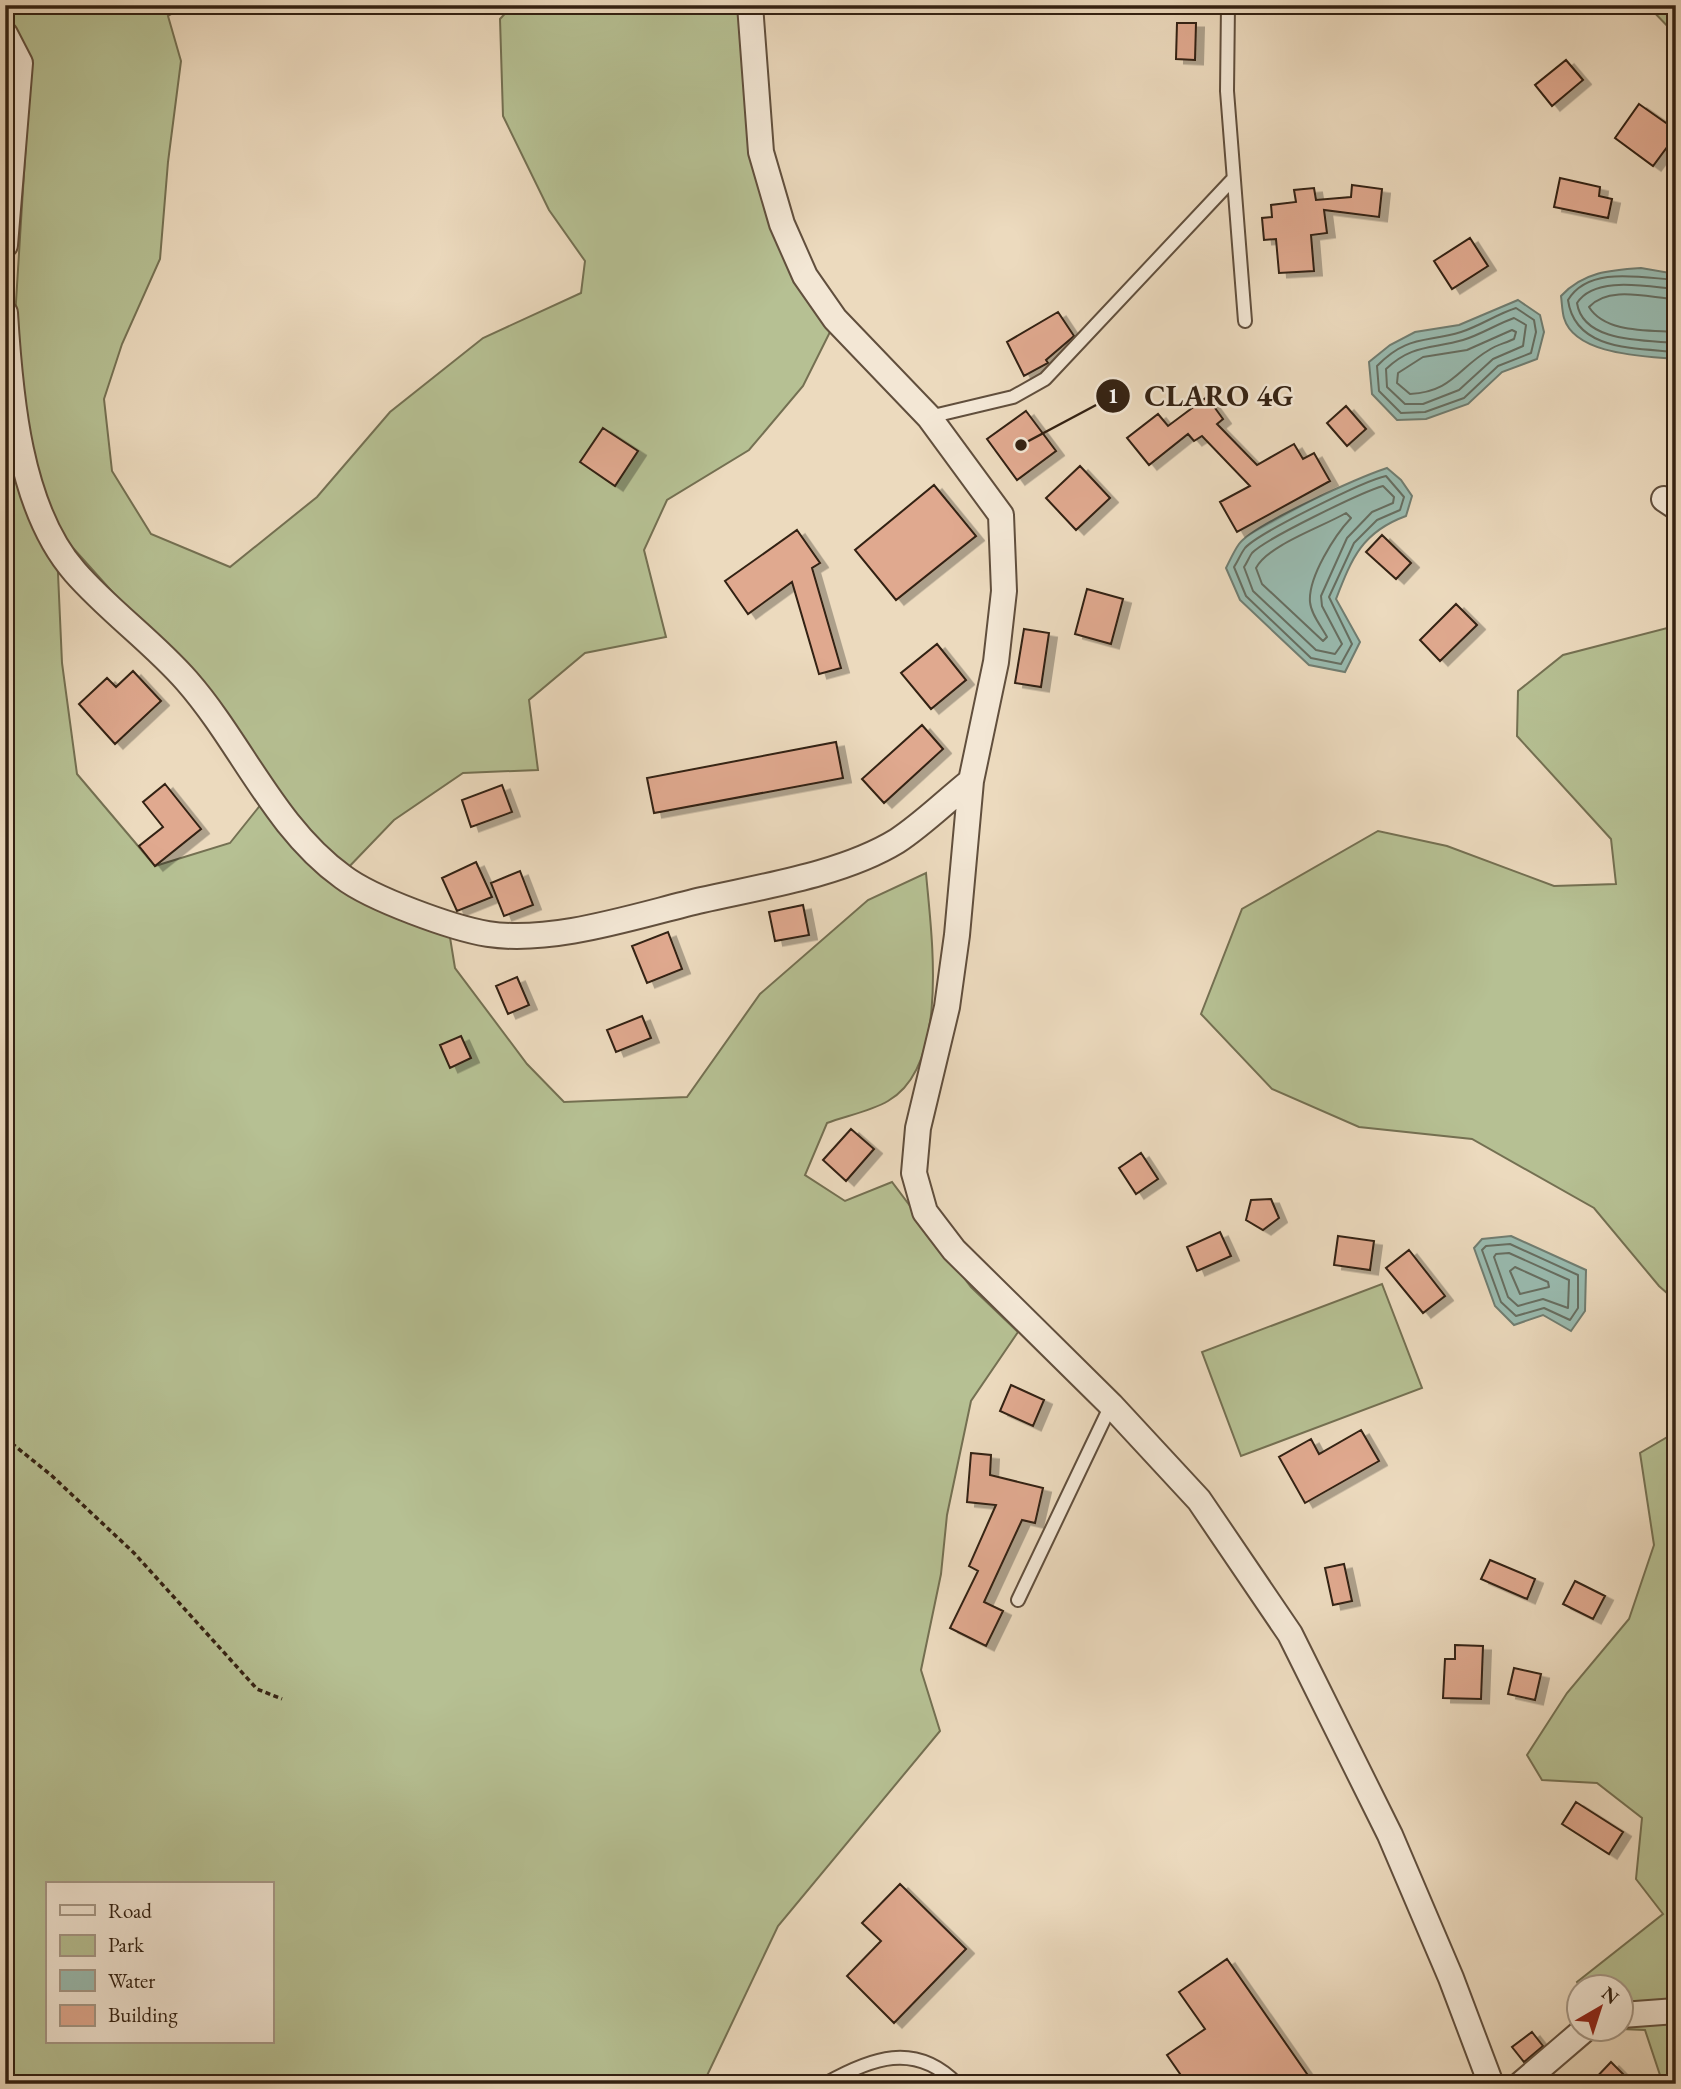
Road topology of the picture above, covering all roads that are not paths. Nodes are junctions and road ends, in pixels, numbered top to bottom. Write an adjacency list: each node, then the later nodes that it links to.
1 (750, 5): 8 (street)
2 (1228, 5): 4 (lane)
3 (5, 34): 5 (street)
4 (1233, 179): 7 (lane); 8 (lane)
5 (5, 245)
6 (5, 313): 9 (street)
7 (1245, 321)
8 (929, 417): 9 (street)
9 (971, 781): 10 (street)
10 (1111, 1405): 11 (lane); 17 (street)
11 (1017, 1600)
12 (1676, 2011): 13 (street)
13 (1636, 2014)
14 (1567, 2044): 18 (street)
15 (825, 2084): 16 (lane)
16 (957, 2084)
17 (1491, 2084)
18 (1521, 2084)

